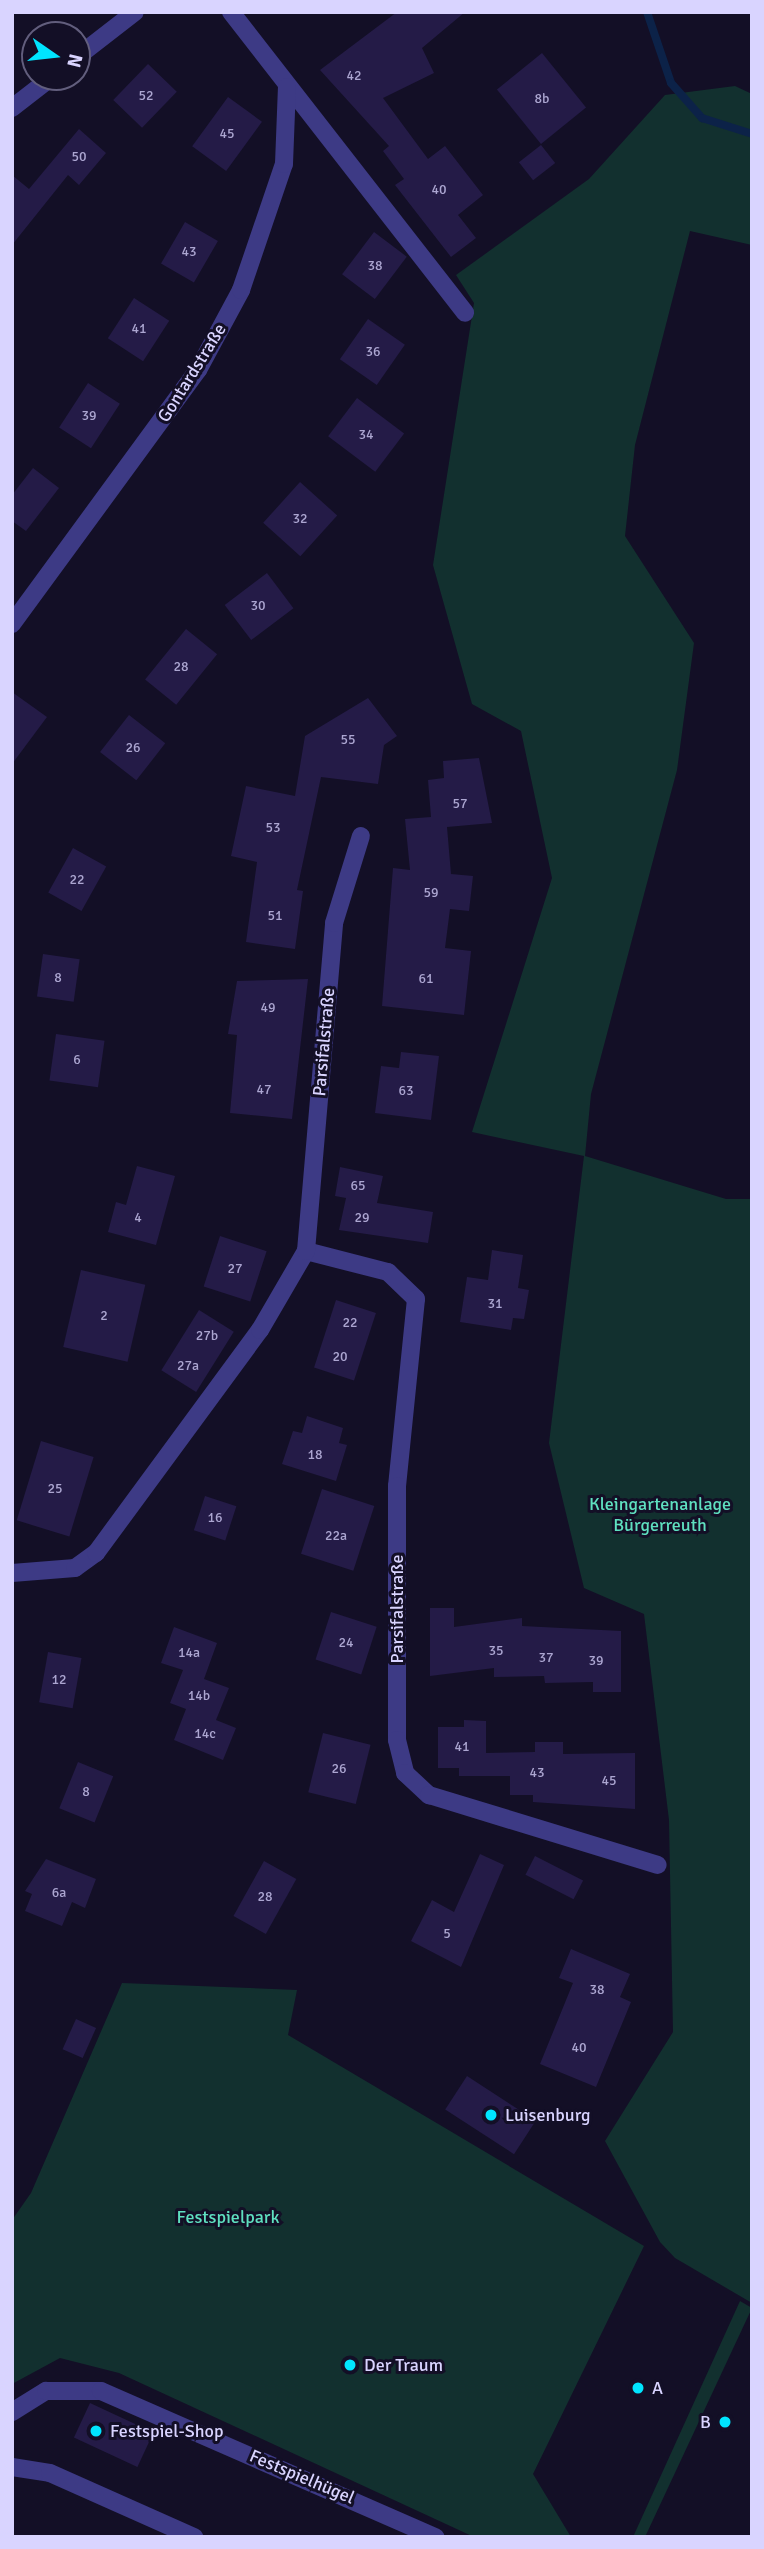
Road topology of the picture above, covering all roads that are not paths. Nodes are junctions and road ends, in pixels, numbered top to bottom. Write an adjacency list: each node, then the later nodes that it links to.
1 (135, 12): 3 (street)
2 (231, 12): 4 (street)
3 (91, 46)
4 (287, 87): 7 (street); 8 (street, Gontardstraße)
5 (34, 91): 6 (street)
6 (12, 108)
7 (465, 313)
8 (12, 624)
9 (361, 836): 10 (street, Parsifalstraße)
10 (306, 1251): 11 (street, Parsifalstraße); 12 (street, Parsifalstraße)
11 (12, 1573)
12 (659, 1865)
13 (12, 2412): 16 (street, Festspielhügel)
14 (12, 2468): 15 (street)
15 (194, 2537)
16 (435, 2537)

